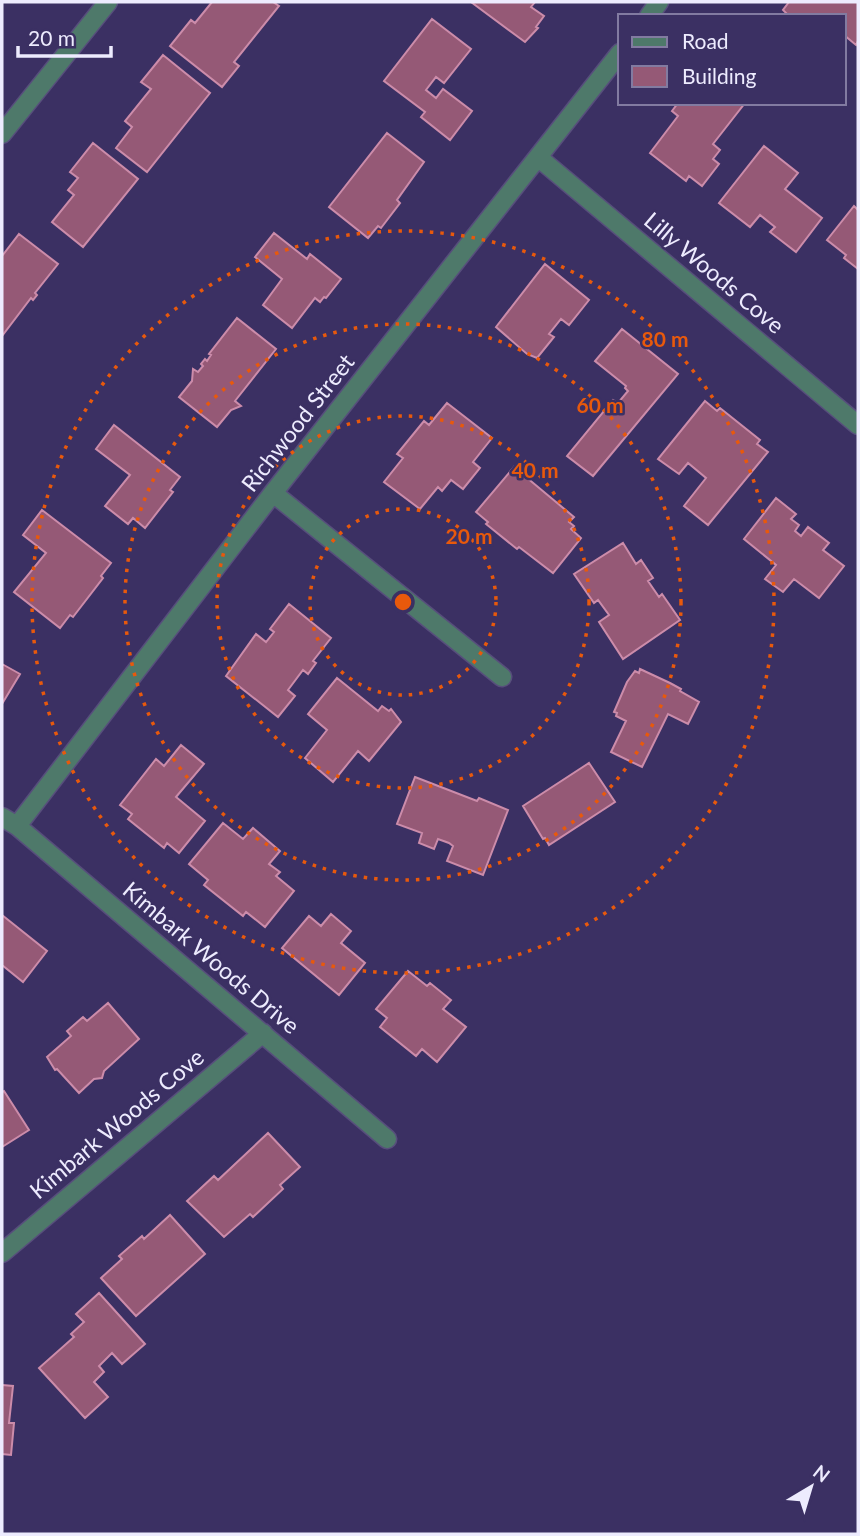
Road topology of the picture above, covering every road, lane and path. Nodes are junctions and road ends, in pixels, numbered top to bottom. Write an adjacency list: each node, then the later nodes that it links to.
1 (108, 2): 3 (street)
2 (618, 55): 4 (street, Richwood Street)
3 (2, 134)
4 (539, 158): 5 (street, Lilly Woods Cove); 6 (street, Richwood Street)
5 (858, 425)
6 (273, 493): 7 (street); 8 (street, Richwood Street)
7 (502, 677)
8 (9, 822): 9 (street, Kimbark Woods Drive)
9 (263, 1033): 10 (street, Kimbark Woods Drive); 11 (street, Kimbark Woods Cove)
10 (387, 1139)
11 (2, 1253)

